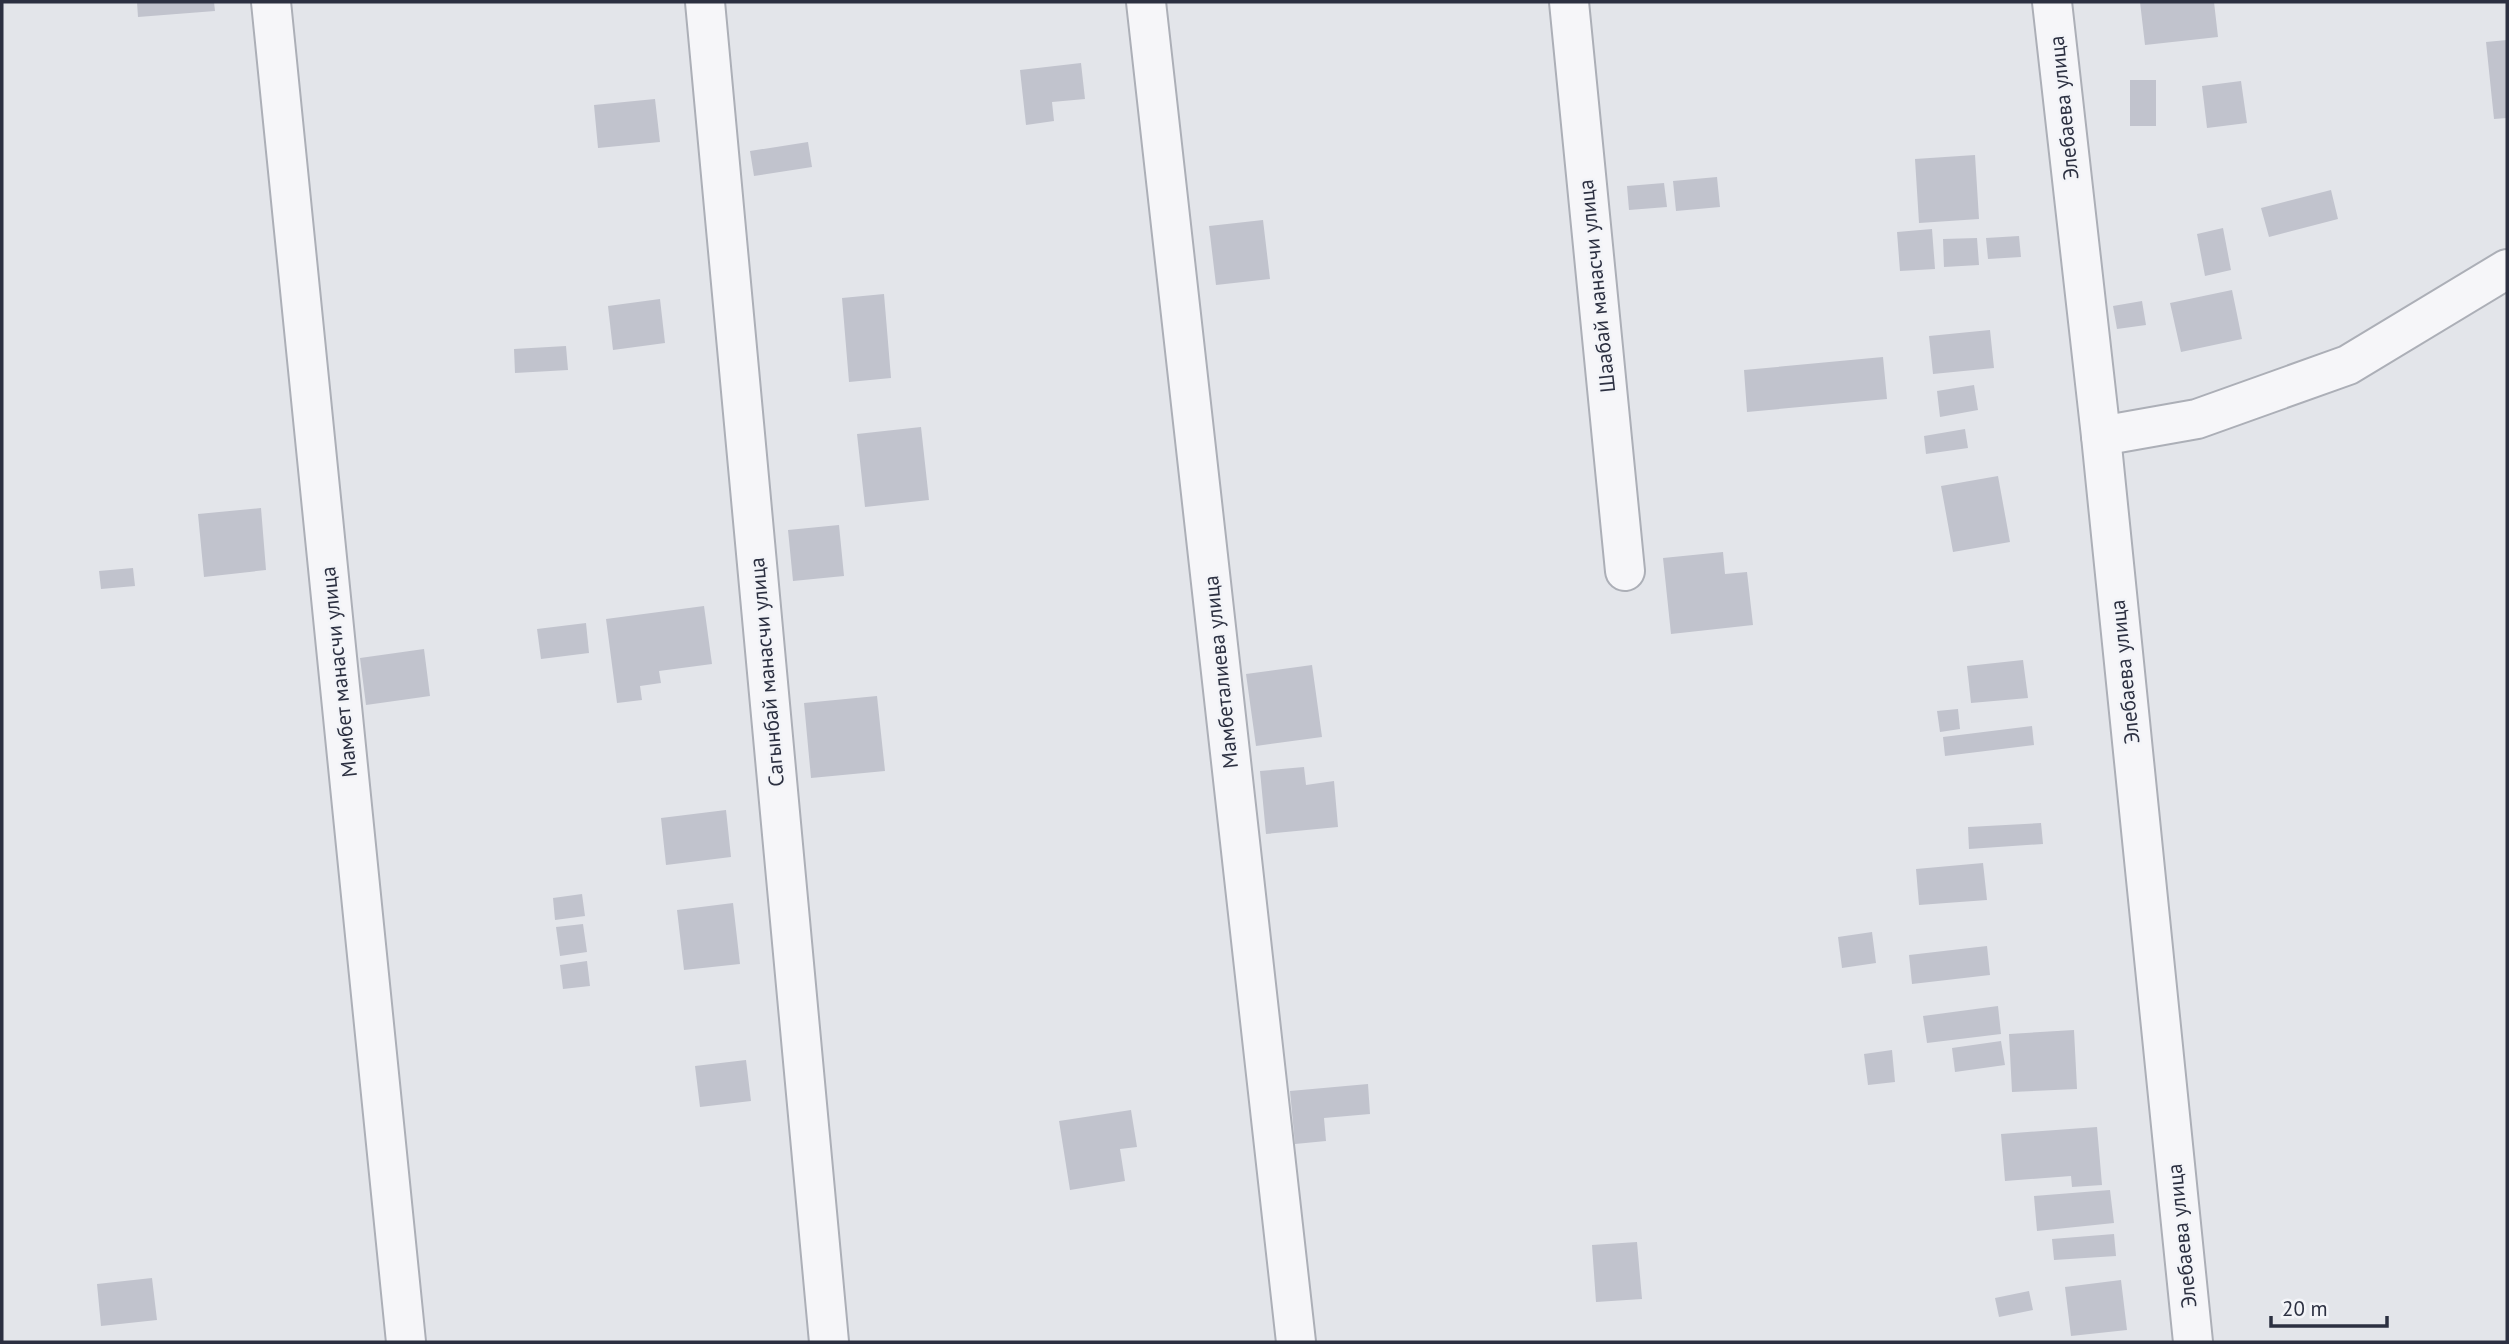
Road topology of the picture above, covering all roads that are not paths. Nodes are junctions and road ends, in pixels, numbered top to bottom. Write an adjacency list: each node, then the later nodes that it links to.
1 (271, 2): 9 (street, Мамбет манасчи улица)
2 (705, 2): 10 (street, Сагынбай манасчи улица)
3 (1146, 2): 11 (street, Мамбеталиева улица)
4 (1569, 2): 8 (street, Шаабай манасчи улица)
5 (2052, 2): 7 (street, Элебаева улица)
6 (2507, 269): 7 (street)
7 (2101, 436): 12 (street, Элебаева улица)
8 (1625, 571)
9 (406, 1342)
10 (829, 1342)
11 (1296, 1342)
12 (2193, 1342)

